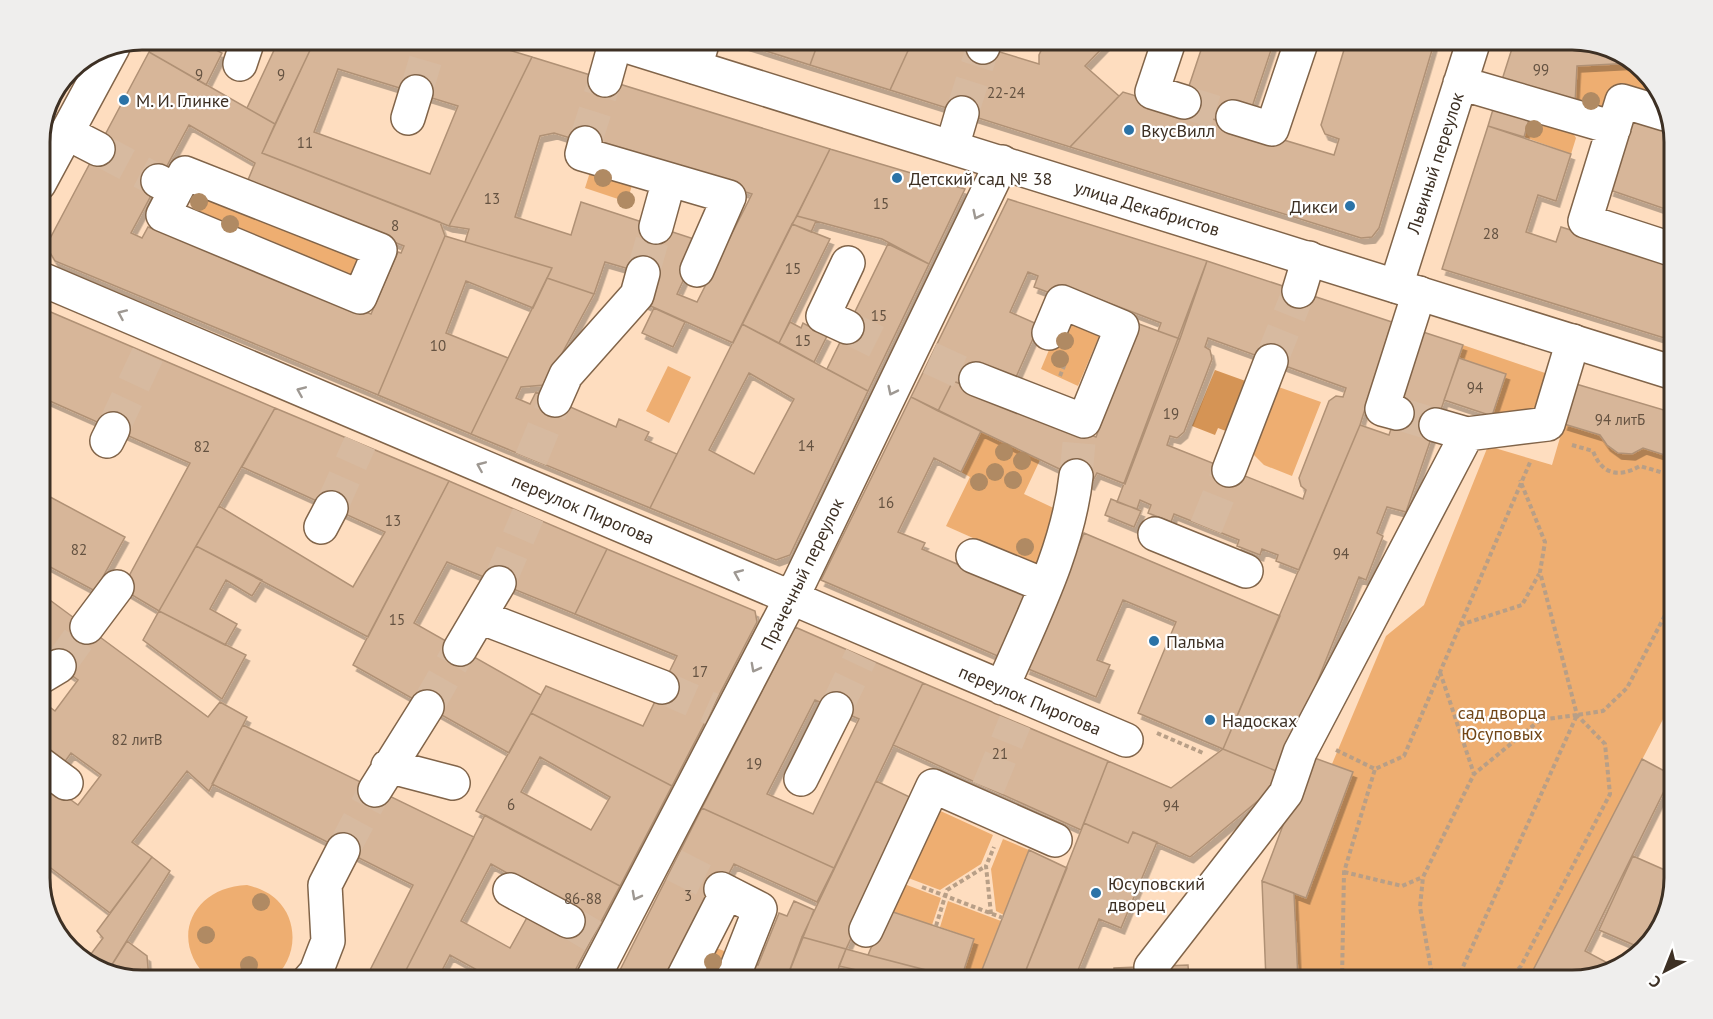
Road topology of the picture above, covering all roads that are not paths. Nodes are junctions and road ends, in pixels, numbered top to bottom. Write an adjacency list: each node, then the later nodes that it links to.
1 (613, 50): 8 (street)
2 (663, 50): 6 (street, улица Декабристов)
3 (1166, 50): 10 (street)
4 (1299, 50): 13 (street)
5 (1470, 50): 9 (street, Львиный переулок)
6 (698, 55): 17 (street, улица Декабристов)
7 (102, 59): 15 (street)
8 (604, 80)
9 (1460, 83): 14 (street); 30 (street, Львиный переулок)
10 (1184, 102)
11 (1659, 112): 14 (street)
12 (962, 113): 17 (street)
13 (1233, 117)
14 (1614, 128): 24 (street)
15 (67, 132): 18 (street); 20 (street)
16 (585, 143): 21 (street)
17 (952, 147): 19 (street, улица Декабристов)
18 (98, 149)
19 (1002, 162): 25 (street, улица Декабристов); 50 (street, Прачечный переулок, one-way to 50)
20 (50, 164)
21 (669, 180): 23 (street); 27 (street)
22 (167, 186): 22 (street)
23 (656, 227)
24 (1663, 246)
25 (1309, 258): 30 (street, улица Декабристов); 31 (street)
26 (848, 263): 32 (street)
27 (697, 270)
28 (643, 273): 38 (street)
29 (50, 284): 50 (street, переулок Пирогова, one-way to 29)
30 (1408, 290): 34 (street, улица Декабристов); 39 (street, Львиный переулок)
31 (1299, 291)
32 (847, 327)
33 (1049, 333): 37 (street)
34 (1573, 341): 36 (street, улица Декабристов); 41 (street)
35 (1271, 361): 42 (street)
36 (1663, 370)
37 (976, 379)
38 (555, 400)
39 (1396, 413)
40 (1436, 425): 41 (street)
41 (1467, 434): 68 (street)
42 (1228, 470)
43 (1076, 476): 48 (street)
44 (1155, 534): 46 (street)
45 (973, 556): 48 (street)
46 (1246, 571)
47 (499, 583): 51 (street)
48 (1046, 586): 55 (street)
49 (117, 587): 52 (street)
50 (792, 597): 55 (street, переулок Пирогова); 67 (street, Прачечный переулок, one-way to 67)
51 (480, 617): 53 (street); 54 (street)
52 (87, 627)
53 (460, 649)
54 (662, 687)
55 (1015, 703): 58 (street, переулок Пирогова)
56 (428, 707): 62 (street)
57 (836, 710): 60 (street)
58 (1140, 736)
59 (50, 771): 61 (street)
60 (801, 779)
61 (66, 783)
62 (453, 783)
63 (1054, 840): 66 (street)
64 (343, 850): 69 (street)
65 (510, 890): 67 (street)
66 (866, 930)
67 (591, 934): 70 (street, Прачечный переулок)
68 (1151, 967)
69 (317, 970)
70 (592, 970)
71 (687, 970): 72 (street)
72 (736, 970)

